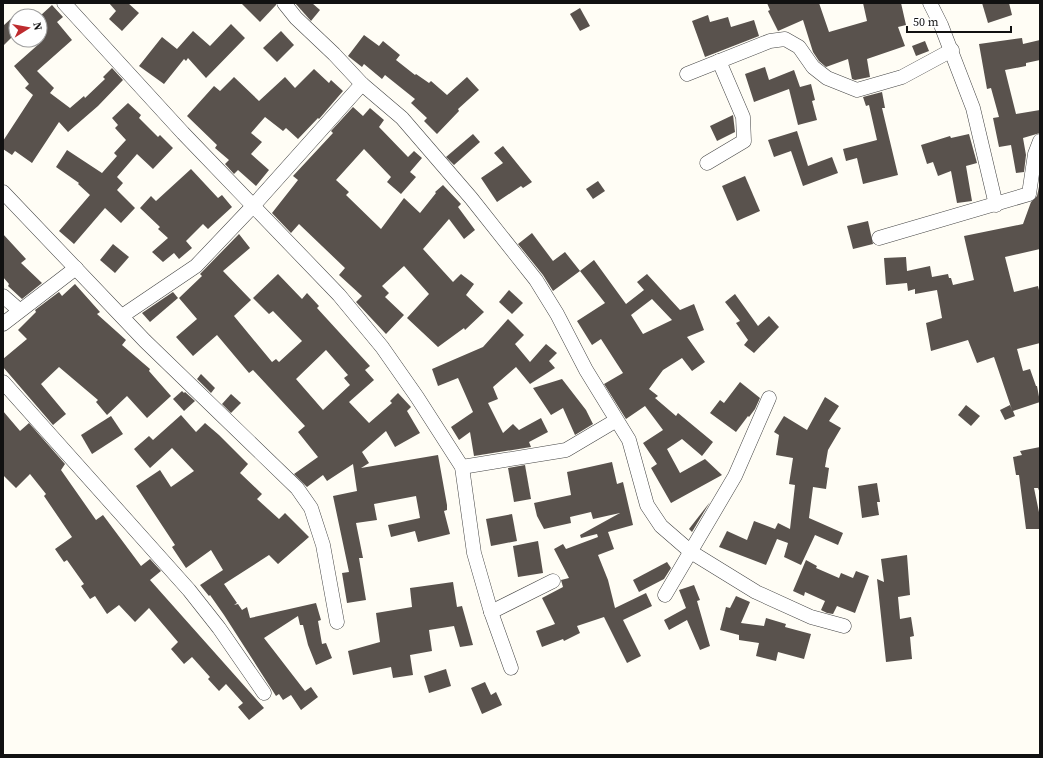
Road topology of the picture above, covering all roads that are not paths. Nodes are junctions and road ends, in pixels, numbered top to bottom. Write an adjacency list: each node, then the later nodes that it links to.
1 (64, 3): 12 (street)
2 (284, 3): 7 (street)
3 (930, 3): 4 (street)
4 (952, 50): 5 (street); 11 (street)
5 (719, 61): 6 (street); 9 (street)
6 (687, 74)
7 (362, 84): 12 (street); 21 (street)
8 (1040, 141): 11 (street)
9 (707, 163)
10 (3, 192): 14 (street)
11 (996, 205): 13 (street)
12 (254, 206): 17 (street); 22 (street)
13 (879, 238)
14 (76, 268): 16 (street); 17 (street)
15 (3, 296): 16 (street)
16 (19, 310): 18 (street)
17 (122, 316): 27 (street)
18 (3, 324)
19 (3, 382): 30 (street)
20 (769, 398): 23 (street)
21 (615, 421): 22 (street); 23 (street)
22 (462, 467): 26 (street)
23 (690, 552): 25 (street); 28 (street)
24 (553, 581): 26 (street)
25 (665, 595)
26 (491, 612): 29 (street)
27 (337, 622)
28 (844, 626)
29 (511, 668)
30 (264, 693)

